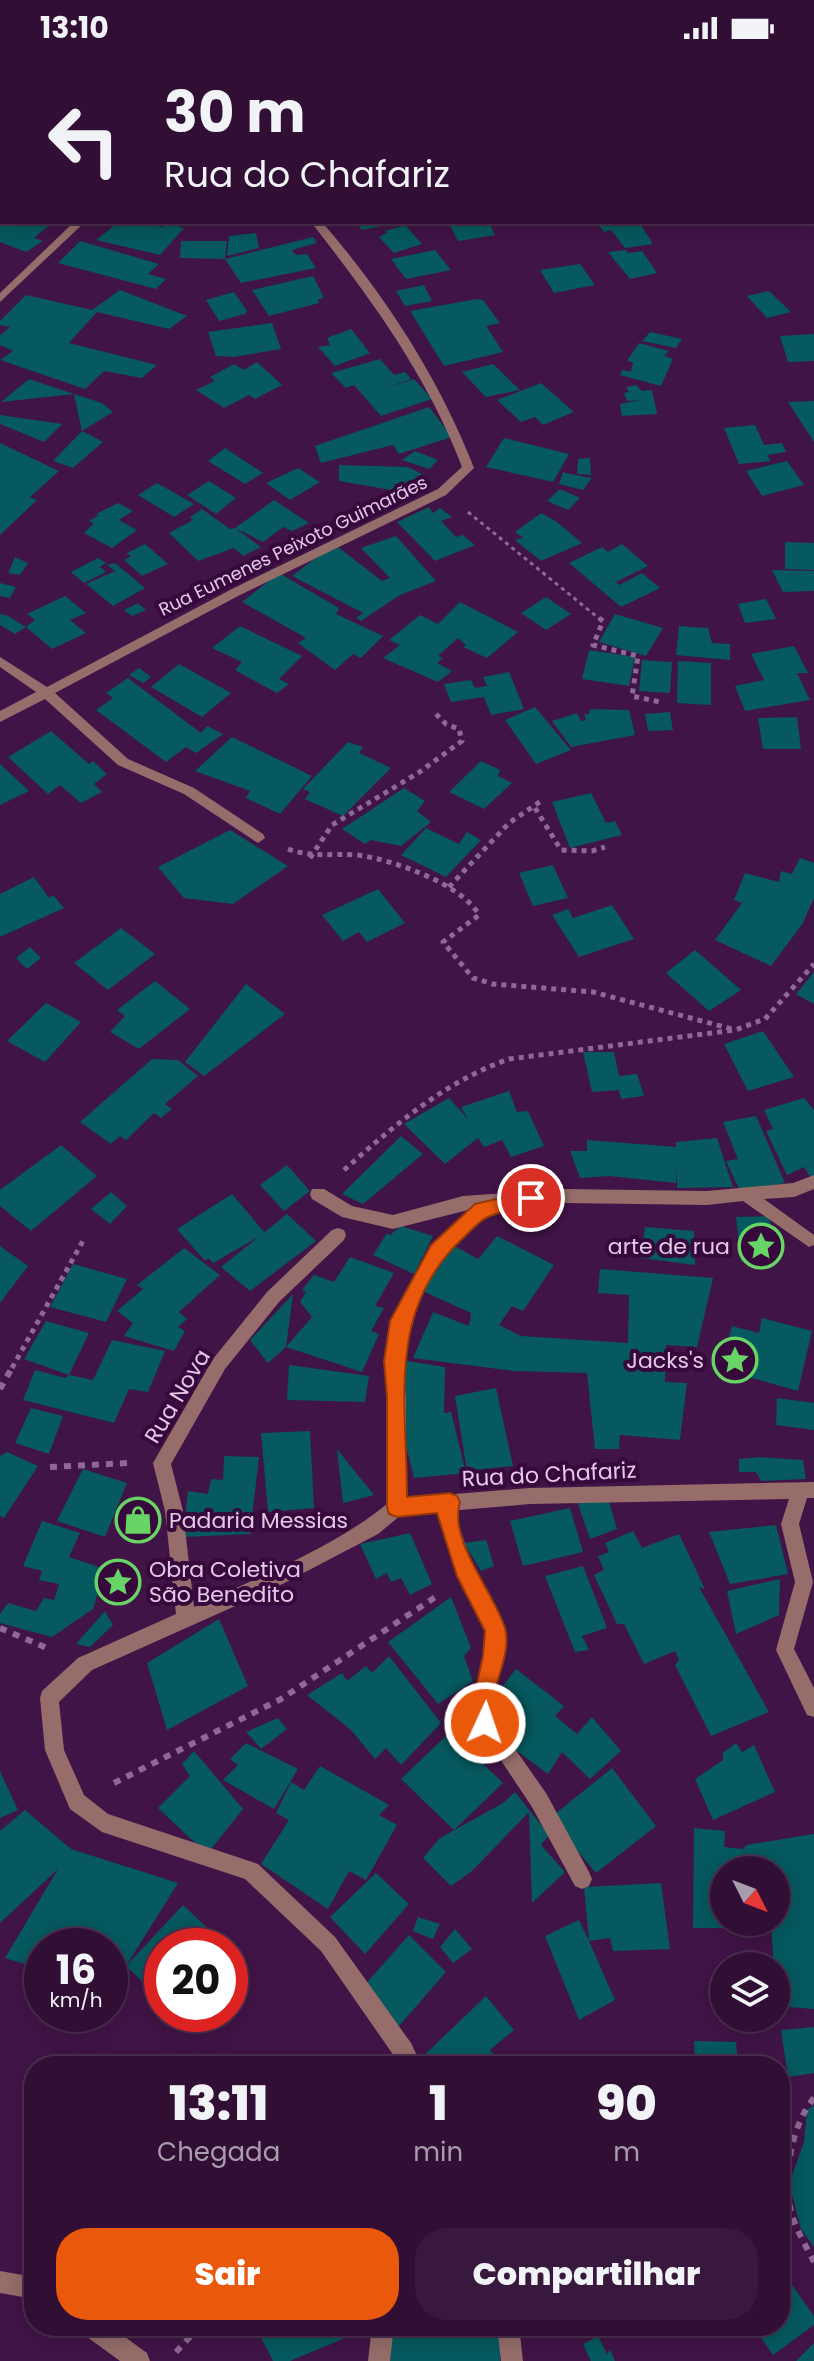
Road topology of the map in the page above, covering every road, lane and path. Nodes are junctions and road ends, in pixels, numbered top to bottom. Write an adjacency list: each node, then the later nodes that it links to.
1 (78, 224): 3 (street)
2 (318, 224): 4 (street, Rua Eumenes Peixoto Guimarães)
3 (0, 299)
4 (442, 492): 6 (street, Rua Eumenes Peixoto Guimarães); 7 (path)
5 (0, 661): 6 (street)
6 (47, 693): 9 (street, Rua Eumenes Peixoto Guimarães); 12 (street)
7 (660, 702)
8 (433, 711): 14 (path)
9 (0, 717)
10 (544, 799): 11 (path)
11 (535, 808): 13 (path); 14 (path)
12 (258, 838)
13 (605, 847)
14 (449, 888): 16 (path)
15 (814, 964): 16 (path)
16 (735, 1030): 18 (path)
17 (814, 1182): 19 (street)
18 (318, 1194): 20 (street)
19 (746, 1195): 20 (street); 23 (street)
20 (531, 1198): 29 (street)
21 (338, 1235): 25 (street, Rua Nova)
22 (84, 1239): 24 (path)
23 (812, 1241)
24 (0, 1389)
25 (162, 1463): 26 (path); 31 (street, Rua Nova)
26 (50, 1467)
27 (807, 1490): 28 (street, Rua do Chafariz); 34 (street)
28 (450, 1502): 29 (street, Rua do Chafariz); 30 (street)
29 (397, 1507): 31 (street)
30 (467, 1576): 35 (path); 36 (street)
31 (186, 1620): 33 (street)
32 (0, 1628): 33 (path)
33 (85, 1664): 35 (street)
34 (814, 1708)
35 (77, 1802): 37 (street)
36 (582, 1879)
37 (403, 2056)
38 (814, 2098): 39 (path)
39 (790, 2168)
40 (790, 2205): 41 (path)
41 (814, 2262)
42 (0, 2282): 43 (street)
43 (24, 2286)
44 (105, 2336): 48 (street)
45 (191, 2336): 49 (path)
46 (382, 2336): 50 (street)
47 (509, 2336): 51 (street)
48 (139, 2361)
49 (167, 2361)
50 (379, 2361)
51 (512, 2361)

